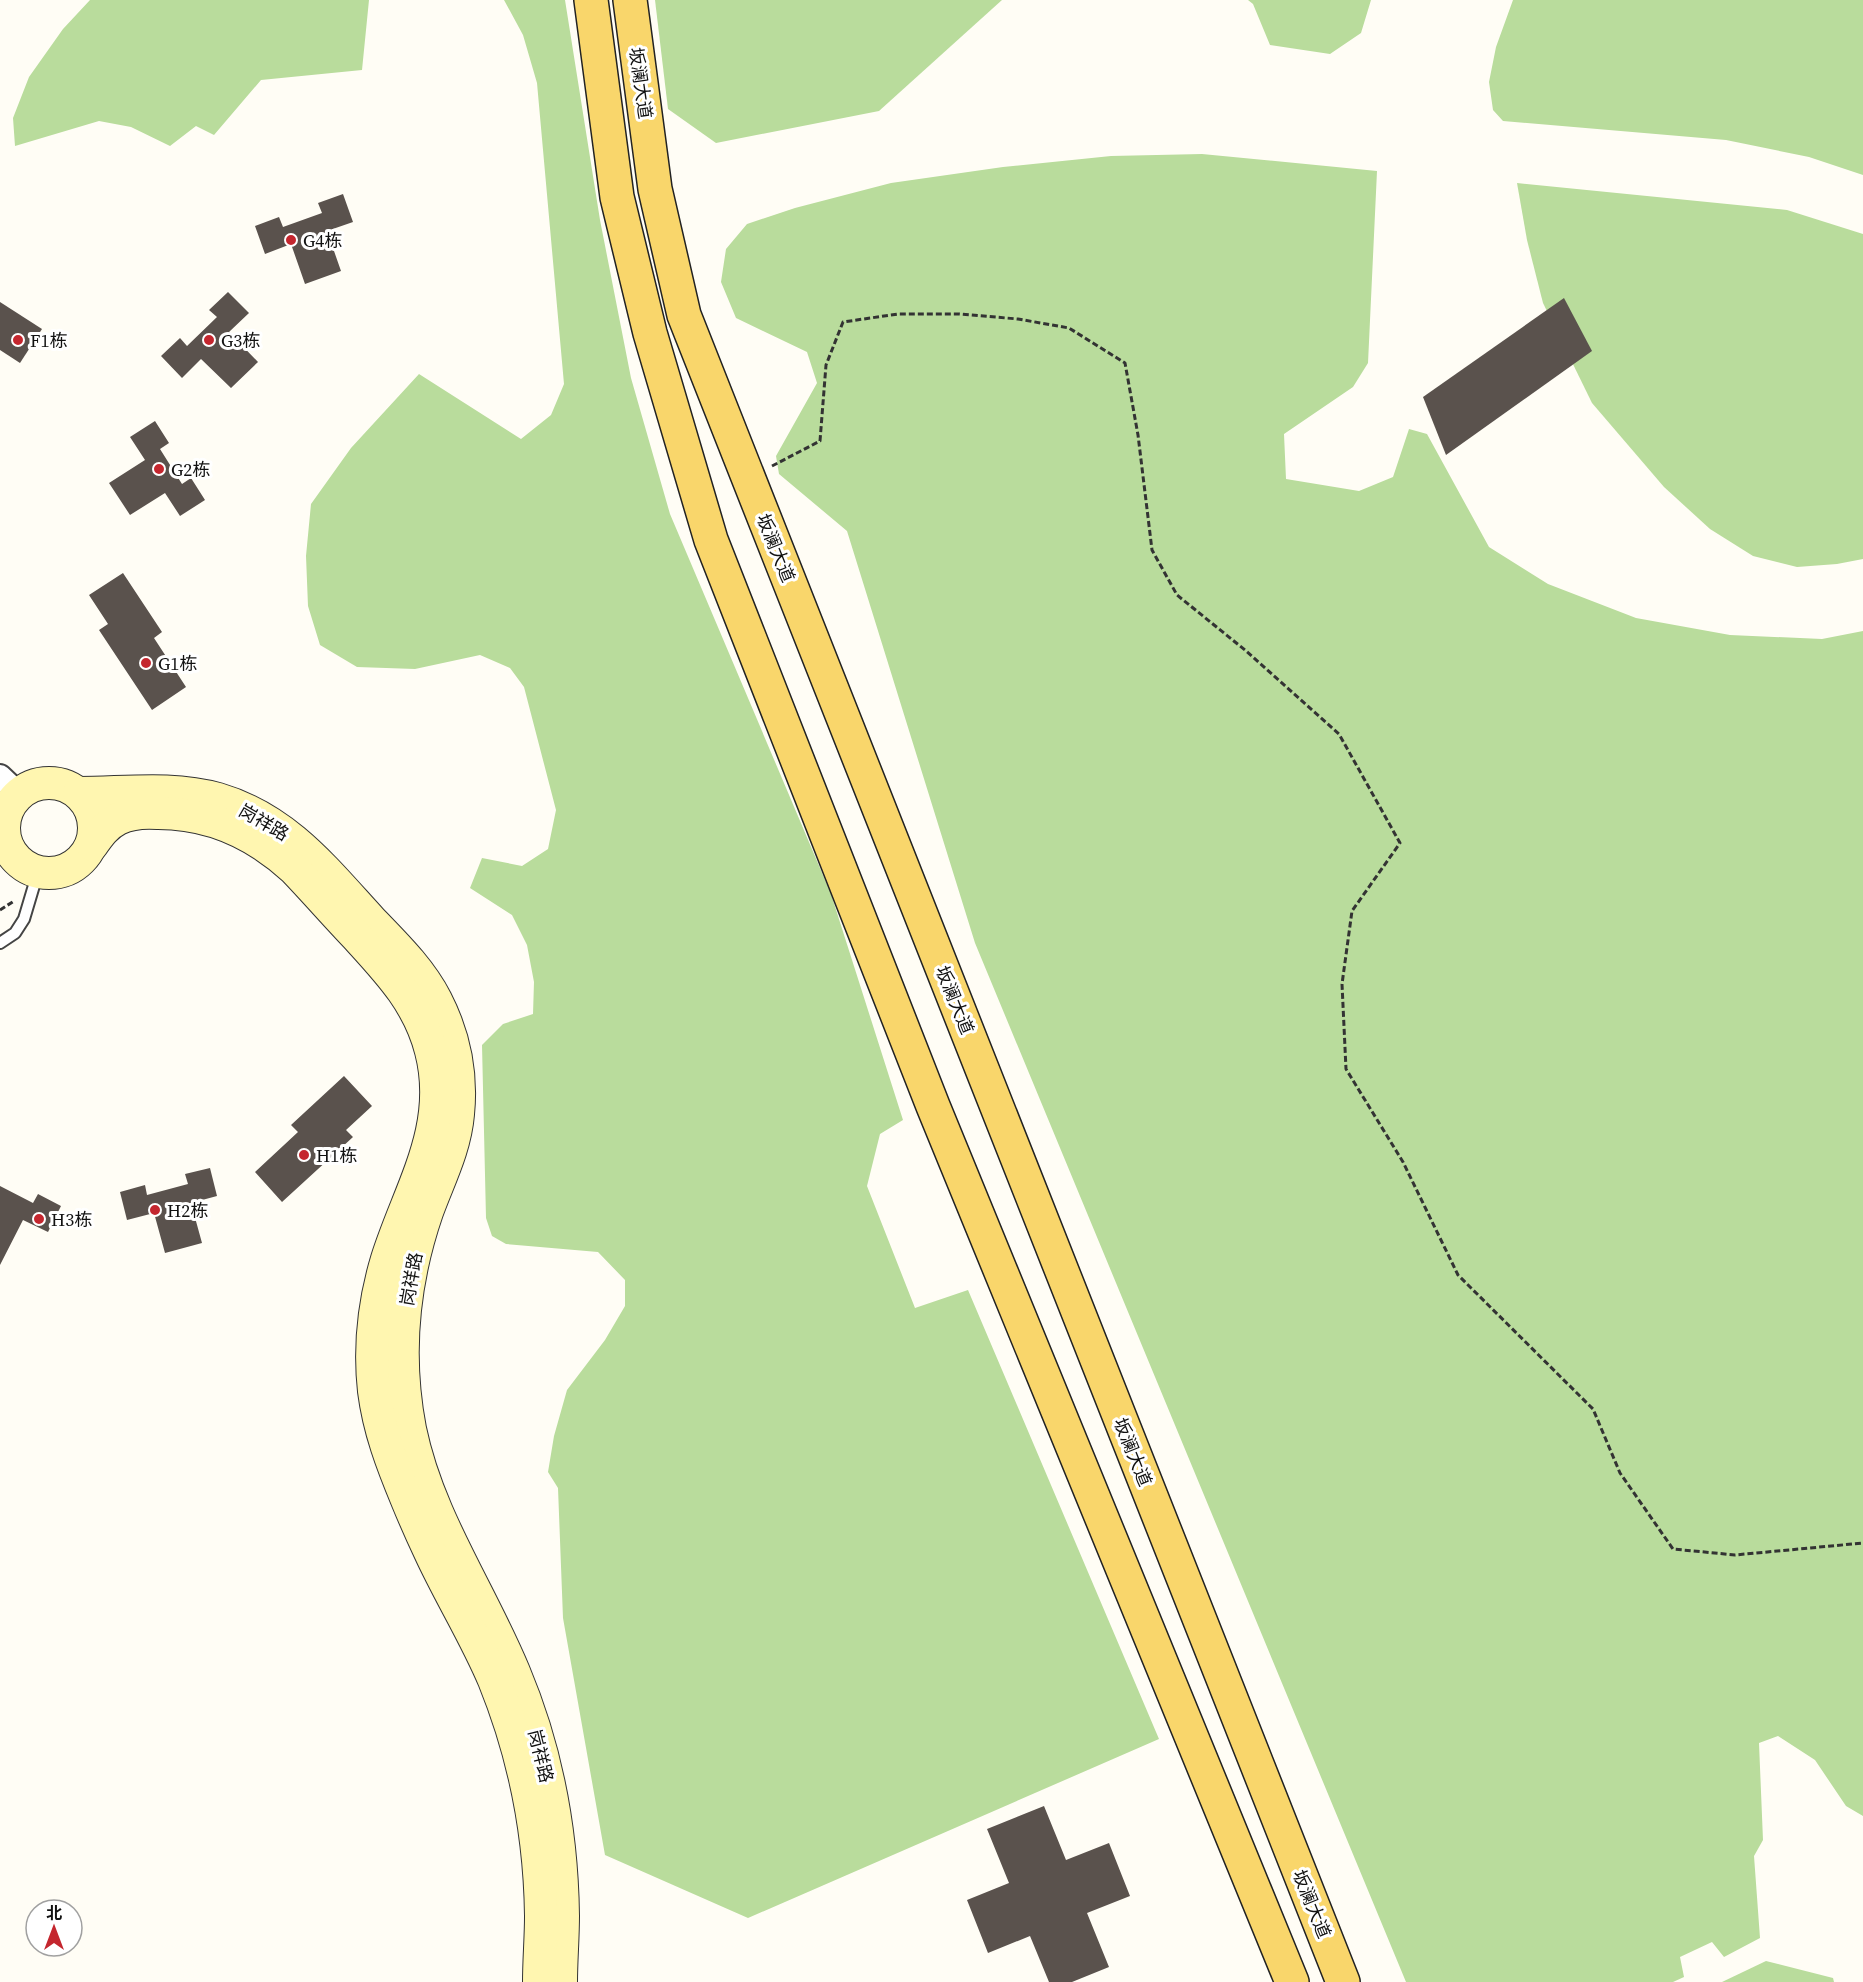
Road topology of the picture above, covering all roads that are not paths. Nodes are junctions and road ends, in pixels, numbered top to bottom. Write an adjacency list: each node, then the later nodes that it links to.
1 (591, 0): 10 (main road)
2 (630, 0): 11 (main road, 坂澜大道)
3 (9, 785): 4 (street); 6 (street)
4 (79, 793): 5 (street); 9 (street, 岗祥路)
5 (92, 845): 6 (street); 8 (street, 岗祥路)
6 (38, 872): 7 (lane)
7 (0, 943)
8 (539, 1982)
9 (561, 1982)
10 (1292, 1982)
11 (1343, 1982)

